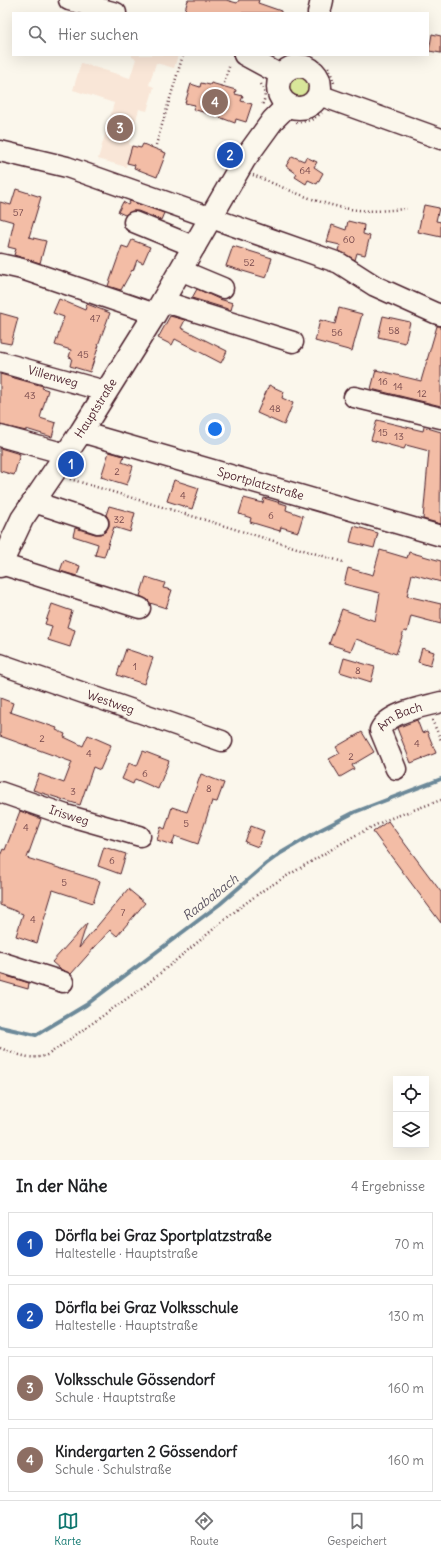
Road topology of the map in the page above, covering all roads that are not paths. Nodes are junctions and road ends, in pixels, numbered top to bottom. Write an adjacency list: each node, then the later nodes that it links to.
1 (69, 0): 3 (street)
2 (322, 0): 4 (main road)
3 (112, 12)
4 (319, 12)
5 (237, 57): 7 (street)
6 (309, 62): 7 (main road); 8 (main road)
7 (281, 75): 9 (main road)
8 (319, 95): 9 (main road); 10 (street)
9 (288, 106): 12 (main road, Hauptstraße)
10 (441, 139)
11 (0, 151): 12 (street)
12 (211, 218): 14 (main road, Hauptstraße); 18 (street)
13 (131, 228): 14 (street)
14 (188, 258): 16 (street); 17 (main road, Hauptstraße)
15 (0, 264): 17 (street)
16 (223, 288)
17 (159, 307): 19 (street); 21 (main road, Hauptstraße)
18 (441, 314)
19 (293, 342)
20 (0, 362): 21 (street, Villenweg)
21 (105, 391): 24 (main road, Hauptstraße)
22 (354, 396): 23 (street)
23 (441, 418)
24 (81, 432): 26 (main road, Hauptstraße); 29 (street, Sportplatzstraße)
25 (0, 436): 26 (street)
26 (66, 454): 27 (main road, Hauptstraße)
27 (34, 502): 28 (street); 30 (main road, Hauptstraße)
28 (98, 523)
29 (441, 536)
30 (0, 565): 31 (street)
31 (140, 608)
32 (0, 664): 34 (street, Westweg)
33 (434, 704): 35 (street, Am Bach)
34 (222, 741)
35 (396, 769)
36 (0, 792): 37 (street, Irisweg)
37 (140, 836)
38 (0, 962): 39 (street)
39 (63, 982)

